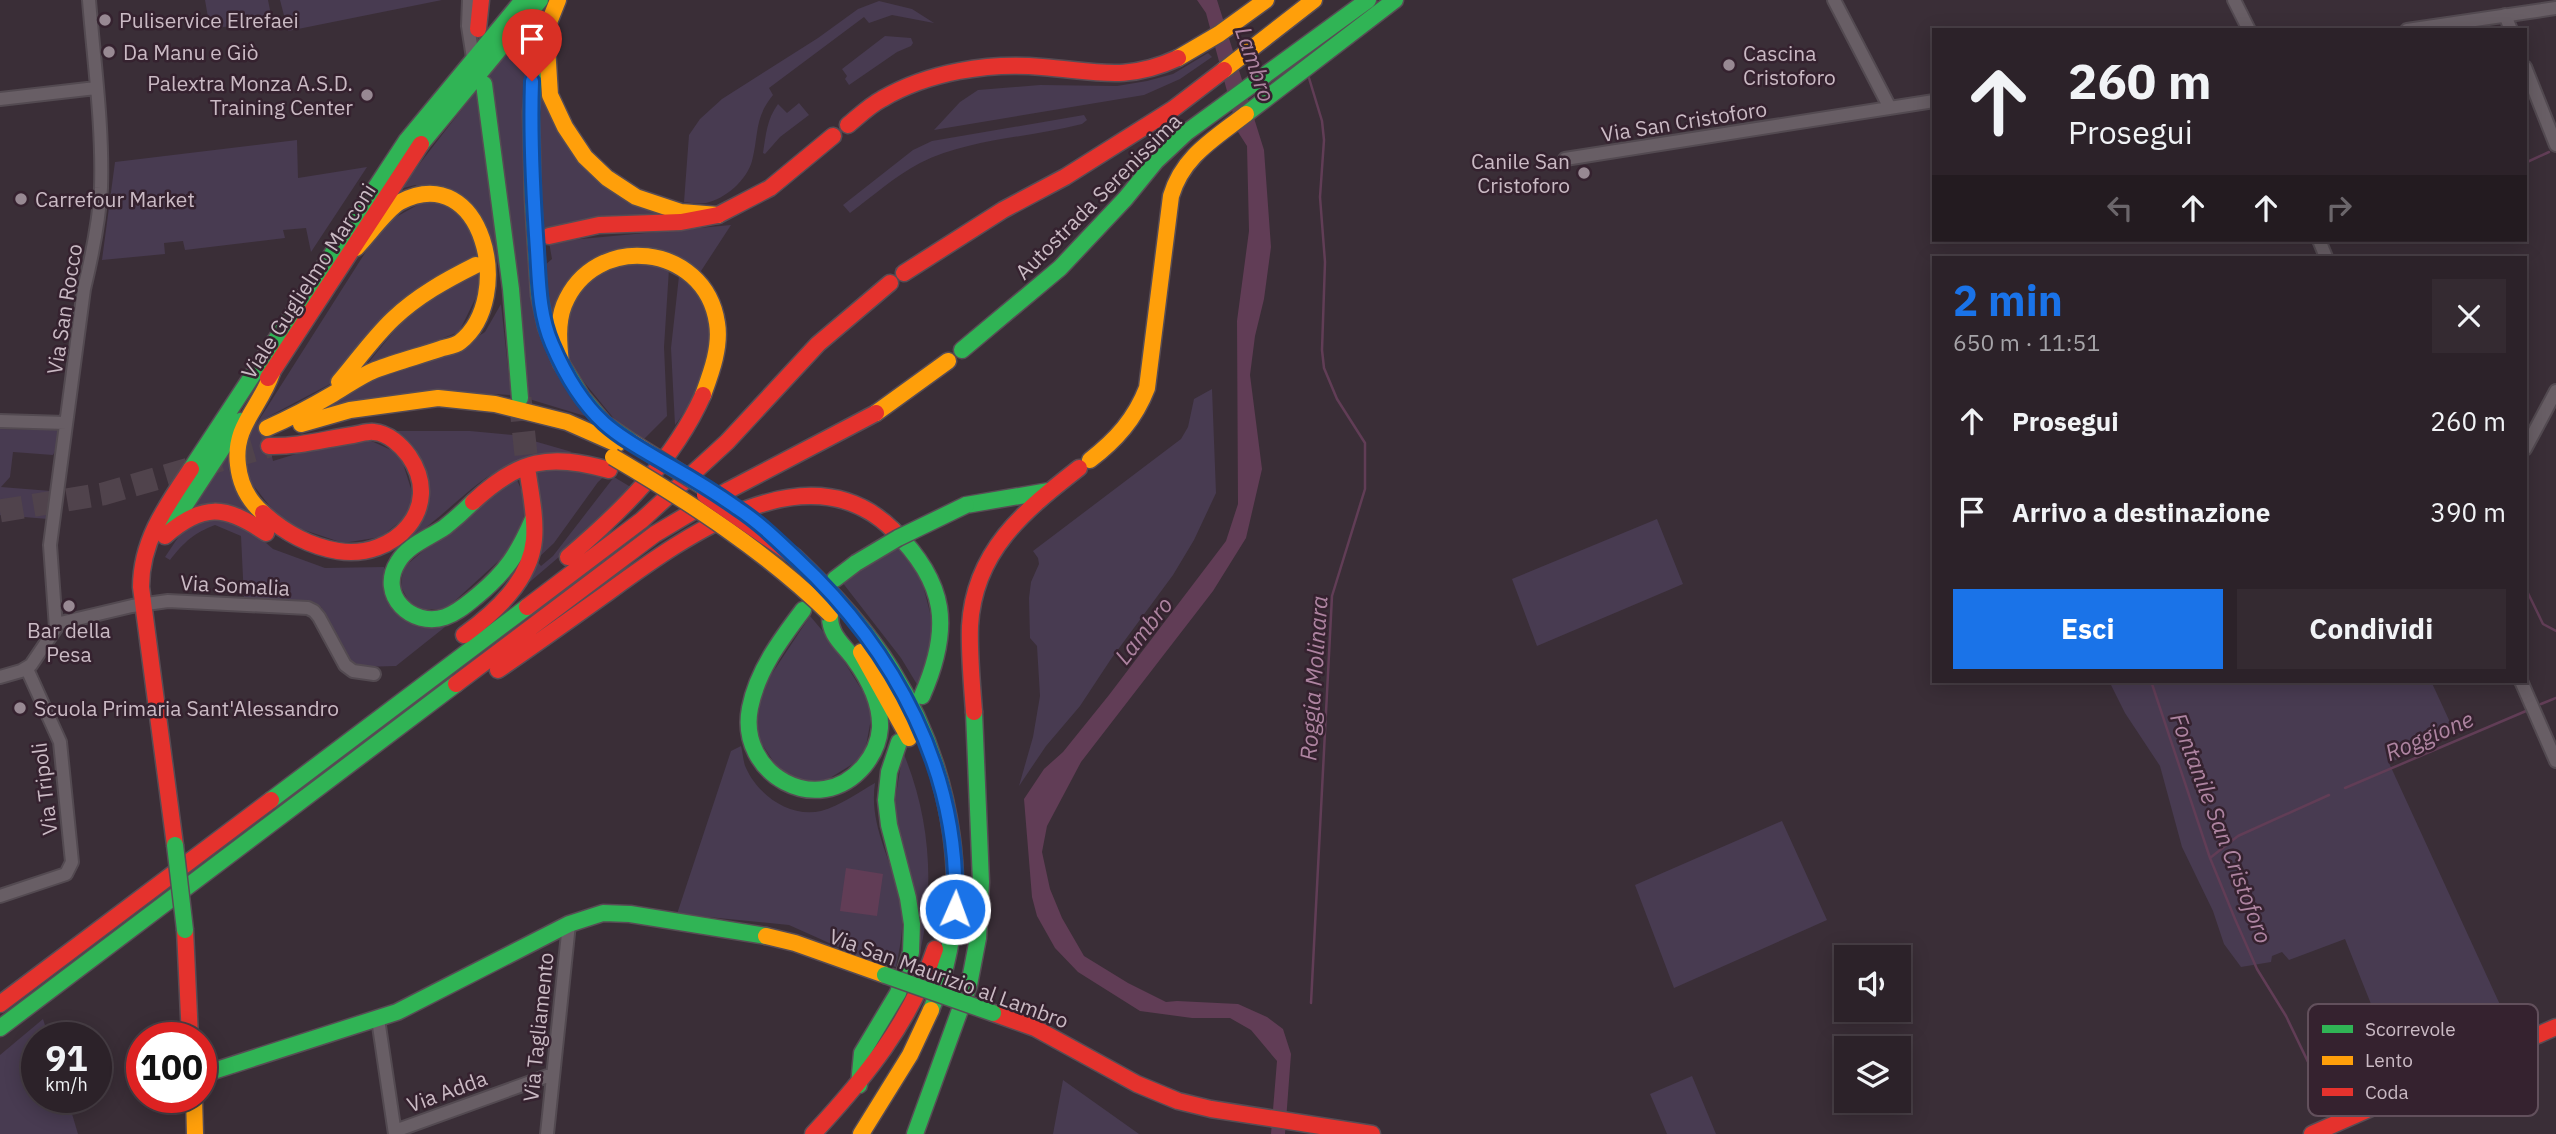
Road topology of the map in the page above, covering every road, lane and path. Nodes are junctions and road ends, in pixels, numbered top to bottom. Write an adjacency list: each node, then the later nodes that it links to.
1 (89, 0): 23 (street, Via San Rocco)
2 (469, 0): 20 (street)
3 (481, 0): 18 (main road)
4 (523, 0): 20 (main road, Viale Guglielmo Marconi)
5 (540, 0): 33 (main road, Viale Guglielmo Marconi)
6 (558, 0): 19 (main road)
7 (1314, 0): 36 (main road, Autostrada Serenissima)
8 (1368, 0): 39 (main road, Autostrada Serenissima)
9 (1395, 0): 53 (main road)
10 (1834, 0): 26 (street)
11 (2234, 0): 15 (street)
12 (1260, 5): 27 (main road)
13 (2556, 8): 14 (street)
14 (2505, 15): 16 (street); 17 (street)
15 (2245, 27)
16 (2420, 28)
17 (2510, 28)
18 (478, 29)
19 (546, 30): 31 (main road); 41 (main road)
20 (473, 58): 58 (main road, Viale Guglielmo Marconi)
21 (2527, 72): 29 (street)
22 (484, 84): 35 (main road)
23 (96, 88): 24 (street); 47 (street, Via San Rocco)
24 (0, 99)
25 (1932, 101): 26 (street, Via San Cristoforo)
26 (1890, 108): 30 (street, Via San Cristoforo)
27 (848, 125)
28 (833, 136): 31 (main road)
29 (2556, 145)
30 (1566, 159)
31 (718, 215): 32 (main road)
32 (549, 236)
33 (356, 248): 38 (main road); 42 (main road, Viale Guglielmo Marconi)
34 (476, 265): 45 (main road)
35 (508, 271): 38 (main road); 44 (main road)
36 (904, 273)
37 (890, 284): 72 (main road)
38 (467, 337): 45 (main road)
39 (962, 350)
40 (948, 361): 73 (main road)
41 (561, 363): 51 (main road); 62 (main road)
42 (272, 373): 49 (main road); 56 (main road, Viale Guglielmo Marconi)
43 (2556, 391): 48 (street)
44 (520, 398)
45 (320, 402): 49 (main road)
46 (0, 421): 47 (street)
47 (66, 423): 61 (street, Via San Rocco)
48 (2532, 424): 50 (street)
49 (268, 436): 51 (main road)
50 (2527, 442)
51 (620, 454): 54 (main road); 60 (main road, bridge); 94 (main road, bridge)
52 (528, 474): 55 (main road)
53 (1050, 490): 57 (main road, bridge); 95 (main road)
54 (470, 502): 55 (main road); 56 (main road)
55 (533, 519): 62 (main road)
56 (165, 536): 58 (main road, Viale Guglielmo Marconi)
57 (835, 579)
58 (144, 604): 61 (street); 66 (street, Via Somalia); 78 (main road, Viale Guglielmo Marconi, bridge)
59 (803, 610): 60 (main road)
60 (831, 622): 86 (main road)
61 (56, 624): 65 (street)
62 (479, 624): 63 (main road)
63 (445, 648)
64 (427, 662): 72 (main road)
65 (27, 669): 67 (street); 74 (street, Via Tripoli)
66 (374, 674)
67 (0, 677)
68 (2522, 683): 71 (street)
69 (922, 696): 73 (main road)
70 (899, 742): 86 (main road)
71 (2556, 761)
72 (311, 767): 76 (main road)
73 (316, 788): 80 (main road)
74 (0, 896)
75 (569, 923): 77 (main road, Via San Maurizio al Lambro); 85 (street, Via Tagliamento); 89 (main road, Via San Maurizio al Lambro, bridge)
76 (0, 1004)
77 (378, 1019): 83 (main road, Via San Maurizio al Lambro); 90 (street)
78 (189, 1022)
79 (2556, 1027): 81 (main road)
80 (0, 1028)
81 (2538, 1035)
82 (217, 1060): 83 (main road)
83 (244, 1060): 84 (main road)
84 (217, 1069)
85 (553, 1074): 90 (street, Via Adda); 92 (street, Via Tagliamento)
86 (859, 1085): 93 (main road)
87 (194, 1113): 91 (main road)
88 (2353, 1116): 97 (main road)
89 (1317, 1130): 96 (main road, Via San Maurizio al Lambro)
90 (395, 1132)
91 (195, 1134)
92 (547, 1134)
93 (813, 1134)
94 (861, 1134)
95 (915, 1134)
96 (1372, 1134)
97 (2312, 1134)

